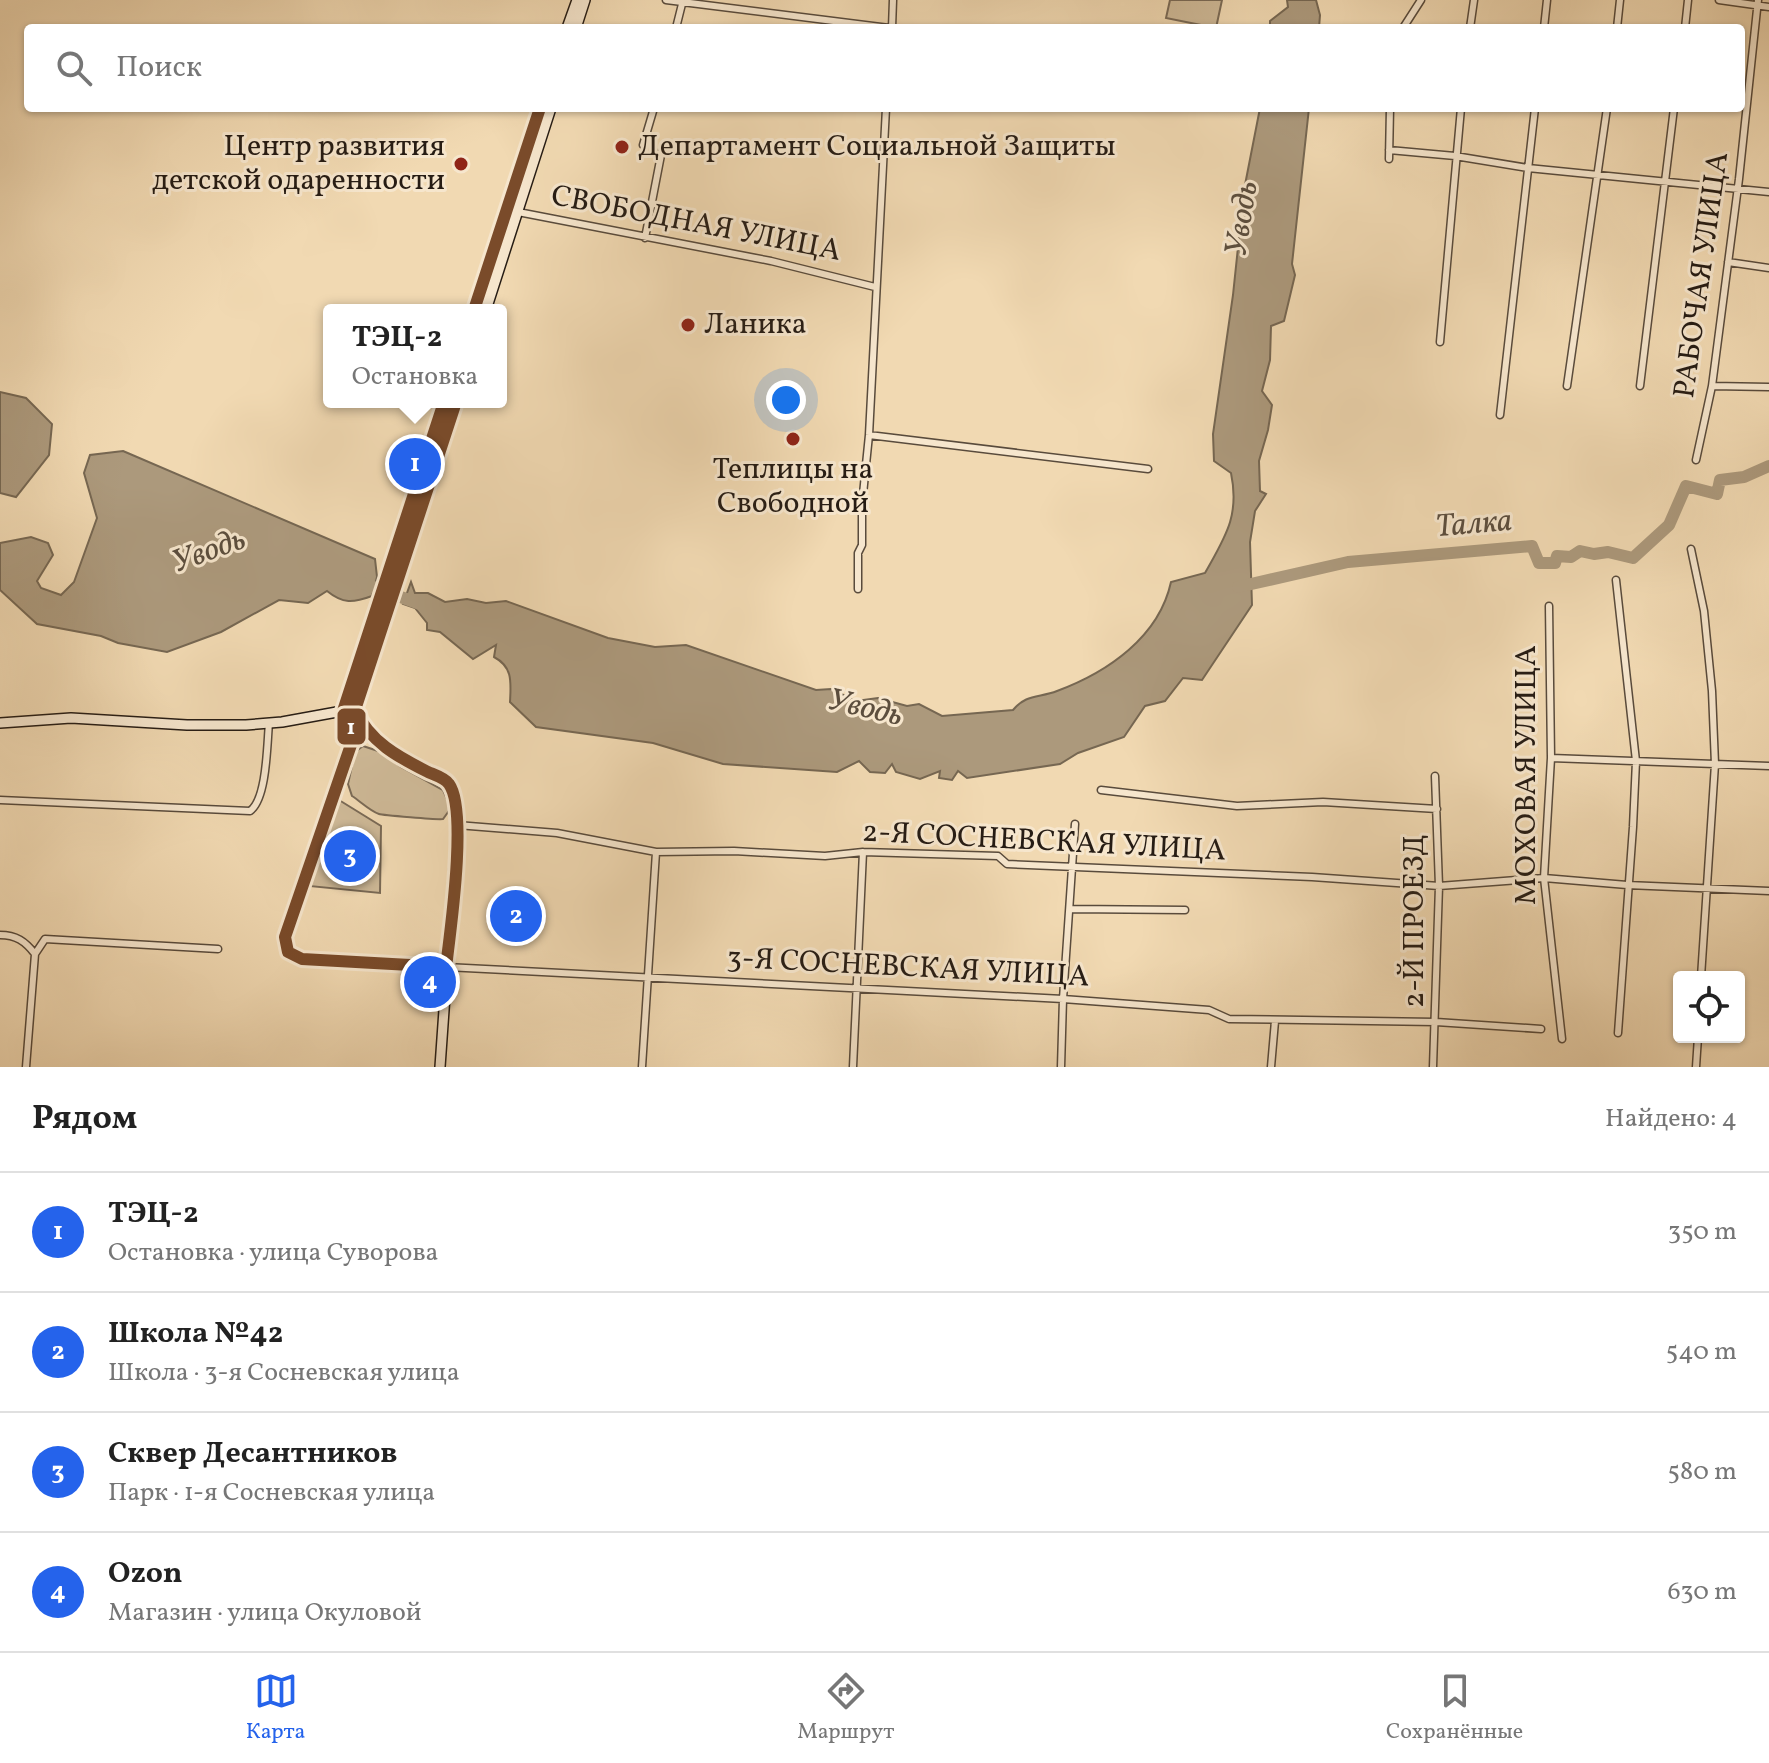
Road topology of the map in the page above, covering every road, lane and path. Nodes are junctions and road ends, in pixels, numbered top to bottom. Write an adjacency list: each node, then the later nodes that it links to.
1 (577, 0): 14 (main road)
2 (585, 0): 15 (main road)
3 (666, 0): 12 (street)
4 (893, 0): 18 (street)
5 (1421, 0): 19 (street)
6 (1474, 0): 20 (street)
7 (1547, 0): 21 (street)
8 (1620, 0): 22 (street)
9 (1688, 0): 23 (street)
10 (1719, 0): 11 (street)
11 (1758, 3): 13 (street); 41 (street, РАБОЧАЯ УЛИЦА)
12 (682, 4): 16 (street); 17 (street)
13 (1769, 7)
14 (568, 24)
15 (577, 24)
16 (677, 24)
17 (855, 24)
18 (890, 24)
19 (1406, 24)
20 (1471, 24)
21 (1544, 24)
22 (1617, 24)
23 (1685, 24)
24 (539, 112): 43 (main road)
25 (550, 112): 44 (main road)
26 (653, 112): 33 (street)
27 (886, 112): 48 (street)
28 (1390, 112): 35 (street)
29 (1460, 112): 36 (street)
30 (1535, 112): 38 (street)
31 (1606, 112): 39 (street)
32 (1673, 112): 40 (street)
33 (643, 145)
34 (662, 150): 45 (street)
35 (1389, 150): 36 (street); 37 (street)
36 (1455, 156): 38 (street); 51 (street)
37 (1389, 159)
38 (1528, 168): 39 (street); 58 (street)
39 (1598, 175): 40 (street); 52 (street)
40 (1664, 180): 41 (street); 53 (street)
41 (1738, 188): 42 (street); 46 (street, РАБОЧАЯ УЛИЦА)
42 (1769, 192)
43 (507, 209): 44 (main road, СВОБОДНАЯ УЛИЦА); 49 (main road)
44 (518, 212): 45 (street, СВОБОДНАЯ УЛИЦА); 50 (main road)
45 (645, 238): 48 (street, СВОБОДНАЯ УЛИЦА)
46 (1728, 262): 47 (street); 54 (street, РАБОЧАЯ УЛИЦА)
47 (1769, 268)
48 (875, 287): 60 (street)
49 (476, 304)
50 (488, 304)
51 (1440, 342)
52 (1567, 386)
53 (1640, 386)
54 (1712, 386): 55 (street); 61 (street, РАБОЧАЯ УЛИЦА)
55 (1769, 387)
56 (443, 408): 59 (main road)
57 (453, 408): 59 (main road)
58 (1500, 415)
59 (440, 433): 67 (main road); 67 (main road)
60 (869, 435): 62 (street); 65 (street)
61 (1696, 460)
62 (1148, 469)
63 (1691, 549): 74 (street)
64 (1616, 580): 73 (street)
65 (858, 589)
66 (1549, 606): 72 (street, МОХОВАЯ УЛИЦА)
67 (376, 627): 68 (main road); 69 (main road)
68 (355, 710): 69 (main road); 81 (main road)
69 (343, 711): 71 (main road); 95 (main road, 3-Я СОСНЕВСКАЯ УЛИЦА)
70 (0, 723): 71 (main road)
71 (269, 723): 78 (street)
72 (1551, 758): 73 (street); 85 (street, МОХОВАЯ УЛИЦА)
73 (1636, 761): 74 (street); 86 (street)
74 (1715, 764): 75 (street); 88 (street)
75 (1769, 766)
76 (1435, 776): 79 (street, 2-Й ПРОЕЗД)
77 (1101, 790): 79 (street)
78 (0, 800)
79 (1437, 809): 87 (street, 2-Й ПРОЕЗД)
80 (1075, 824): 84 (street)
81 (457, 825): 82 (street, 2-Я СОСНЕВСКАЯ УЛИЦА); 95 (main road)
82 (656, 852): 83 (street, 2-Я СОСНЕВСКАЯ УЛИЦА); 97 (street)
83 (863, 852): 84 (street, 2-Я СОСНЕВСКАЯ УЛИЦА); 98 (street)
84 (1073, 867): 87 (street, 2-Я СОСНЕВСКАЯ УЛИЦА); 90 (street)
85 (1544, 878): 86 (street, 2-Я СОСНЕВСКАЯ УЛИЦА); 87 (street, 2-Я СОСНЕВСКАЯ УЛИЦА); 104 (street, МОХОВАЯ УЛИЦА)
86 (1627, 885): 88 (street, 2-Я СОСНЕВСКАЯ УЛИЦА); 103 (street)
87 (1439, 886): 101 (street, 2-Й ПРОЕЗД)
88 (1706, 889): 89 (street, 2-Я СОСНЕВСКАЯ УЛИЦА); 96 (street)
89 (1769, 891)
90 (1070, 909): 91 (street, 2-Я СОСНЕВСКАЯ УЛИЦА); 99 (street)
91 (1185, 910)
92 (0, 935): 94 (street)
93 (218, 949): 94 (street)
94 (35, 954): 106 (street)
95 (446, 967): 97 (street, 3-Я СОСНЕВСКАЯ УЛИЦА); 107 (main road)
96 (1701, 971)
97 (647, 978): 98 (street, 3-Я СОСНЕВСКАЯ УЛИЦА); 108 (street)
98 (857, 988): 99 (street, 3-Я СОСНЕВСКАЯ УЛИЦА); 109 (street)
99 (1063, 999): 100 (street, 3-Я СОСНЕВСКАЯ УЛИЦА); 110 (street)
100 (1275, 1021): 101 (street, 3-Я СОСНЕВСКАЯ УЛИЦА); 111 (street)
101 (1436, 1022): 102 (street, 3-Я СОСНЕВСКАЯ УЛИЦА); 112 (street, 2-Й ПРОЕЗД)
102 (1541, 1029)
103 (1618, 1033)
104 (1562, 1039)
105 (1698, 1043): 113 (street)
106 (26, 1067)
107 (440, 1067)
108 (642, 1067)
109 (853, 1067)
110 (1061, 1067)
111 (1271, 1067)
112 (1433, 1067)
113 (1696, 1067)

